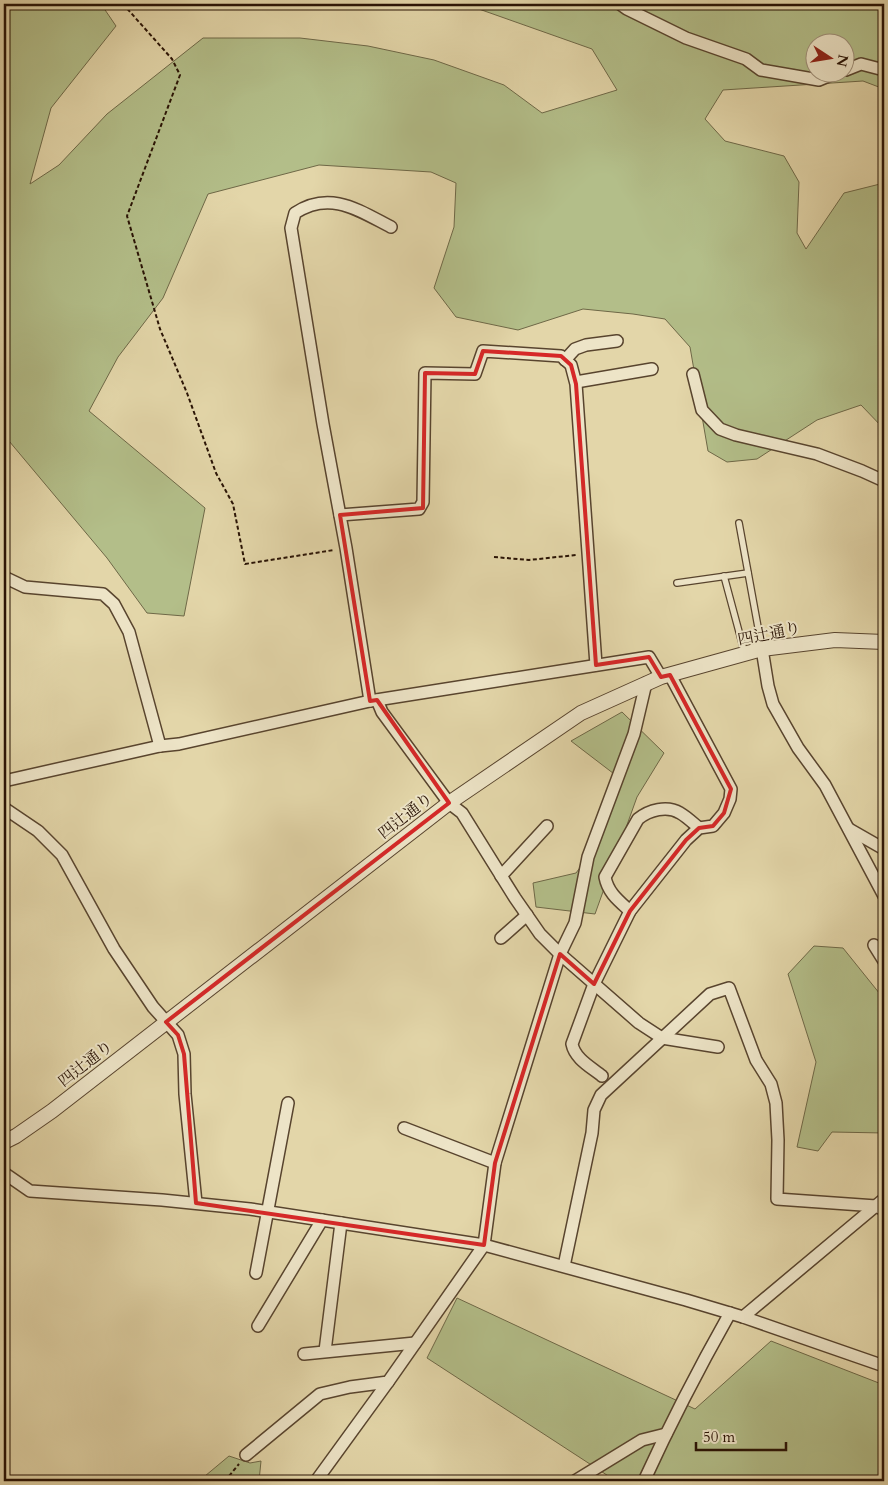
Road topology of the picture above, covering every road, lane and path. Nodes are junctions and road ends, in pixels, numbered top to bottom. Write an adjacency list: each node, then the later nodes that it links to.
1 (123, 4): 15 (path)
2 (620, 4): 5 (street)
3 (856, 66): 4 (street)
4 (884, 70)
5 (806, 78)
6 (391, 227): 13 (street)
7 (617, 341): 8 (street)
8 (565, 360): 11 (street); 13 (street)
9 (652, 369): 11 (street)
10 (693, 374): 12 (street)
11 (576, 382): 16 (street)
12 (884, 481)
13 (340, 515): 15 (street)
14 (739, 523): 18 (lane)
15 (346, 548): 28 (street)
16 (588, 554): 17 (path); 25 (street)
17 (494, 557)
18 (748, 573): 19 (lane); 23 (lane)
19 (724, 576): 21 (lane); 24 (lane)
20 (4, 577): 29 (street)
21 (677, 583)
22 (884, 642): 23 (street, 四辻通り)
23 (762, 649): 24 (street, 四辻通り); 35 (street)
24 (745, 654): 26 (street, 四辻通り)
25 (596, 664): 26 (street); 28 (street)
26 (666, 676): 27 (street, 四辻通り); 34 (street)
27 (646, 682): 31 (street, 四辻通り); 43 (street)
28 (373, 701): 29 (street); 31 (street)
29 (160, 746): 30 (street)
30 (4, 781)
31 (449, 803): 37 (street); 46 (street, 四辻通り)
32 (4, 808): 46 (street)
33 (547, 826): 37 (street)
34 (699, 828): 39 (street); 39 (street)
35 (849, 829): 36 (street); 38 (street)
36 (884, 849)
37 (501, 876): 40 (street)
38 (884, 896)
39 (630, 911): 45 (street)
40 (527, 915): 41 (street); 43 (street)
41 (501, 938)
42 (874, 945): 44 (street)
43 (560, 954): 45 (street); 53 (street)
44 (884, 962)
45 (594, 984): 47 (street); 49 (street)
46 (166, 1022): 52 (street, 四辻通り); 55 (street)
47 (662, 1038): 48 (street); 56 (street); 61 (street)
48 (718, 1047)
49 (602, 1076)
50 (288, 1103): 57 (street)
51 (404, 1128): 53 (street)
52 (4, 1142)
53 (495, 1163): 60 (street)
54 (4, 1173): 55 (street)
55 (196, 1204): 57 (street)
56 (881, 1205): 64 (street)
57 (267, 1212): 58 (street); 62 (street)
58 (322, 1220): 59 (street); 65 (street)
59 (341, 1223): 60 (street); 67 (street)
60 (484, 1244): 61 (street); 66 (street)
61 (564, 1266): 63 (street)
62 (256, 1273)
63 (730, 1313): 64 (street); 71 (street)
64 (743, 1317): 69 (street)
65 (258, 1326)
66 (415, 1343): 67 (street); 70 (street)
67 (325, 1351): 68 (street)
68 (304, 1354)
69 (884, 1366)
70 (388, 1382): 72 (street); 74 (street)
71 (666, 1434): 75 (street); 76 (street)
72 (246, 1455): 73 (path)
73 (225, 1481)
74 (316, 1481)
75 (575, 1481)
76 (644, 1481)

